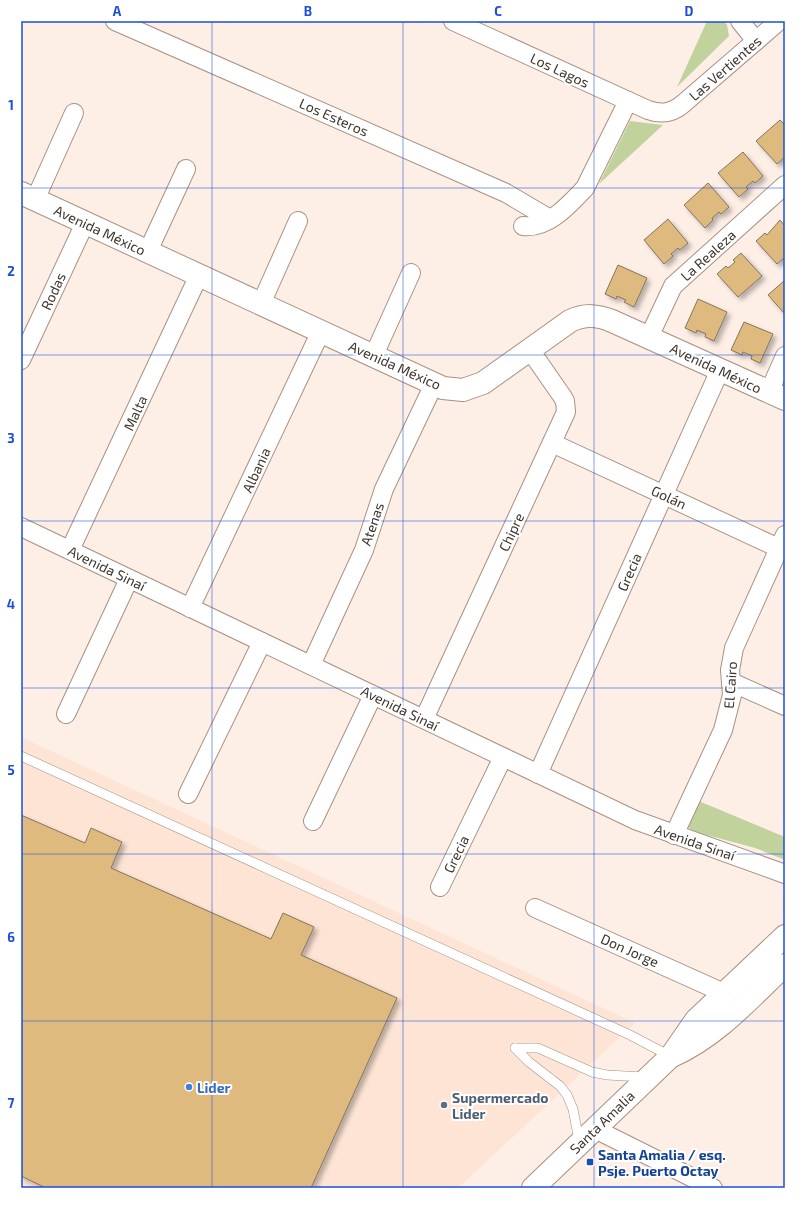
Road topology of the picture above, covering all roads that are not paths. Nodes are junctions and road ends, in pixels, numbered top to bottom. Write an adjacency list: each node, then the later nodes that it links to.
1 (115, 21): 12 (street, Los Esteros)
2 (453, 21): 6 (street, Los Lagos)
3 (740, 21): 5 (street)
4 (779, 21): 5 (street, Las Vertientes)
5 (756, 41): 7 (street, Las Vertientes)
6 (628, 101): 7 (street, Los Lagos); 12 (street)
7 (669, 112)
8 (74, 113): 11 (street)
9 (186, 169): 16 (street)
10 (785, 185): 21 (street, La Realeza)
11 (28, 196): 14 (street, Avenida México)
12 (550, 219): 15 (street)
13 (298, 221): 19 (street)
14 (85, 223): 16 (street, Avenida México); 25 (street, Rodas)
15 (523, 226)
16 (148, 251): 18 (street, Avenida México)
17 (411, 274): 23 (street)
18 (199, 275): 19 (street, Avenida México); 33 (street, Malta)
19 (261, 304): 20 (street, Avenida México)
20 (321, 331): 23 (street, Avenida México); 35 (street, Albania)
21 (649, 337): 22 (street, Avenida México); 26 (street, Avenida México)
22 (530, 350): 27 (street, Avenida México); 29 (street, Chipre)
23 (374, 355): 27 (street, Avenida México)
24 (785, 356): 28 (street)
25 (21, 360)
26 (720, 370): 28 (street, Avenida México); 30 (street, Grecia)
27 (434, 384): 37 (street, Atenas)
28 (777, 395)
29 (552, 443): 30 (street, Golán); 42 (street, Chipre)
30 (664, 495): 32 (street, Golán); 45 (street, Grecia)
31 (21, 527): 33 (street, Avenida Sinaí)
32 (783, 544): 38 (street, El Cairo)
33 (70, 550): 34 (street, Avenida Sinaí)
34 (129, 579): 35 (street, Avenida Sinaí); 41 (street)
35 (190, 608): 36 (street, Avenida Sinaí)
36 (262, 642): 37 (street, Avenida Sinaí); 46 (street)
37 (311, 665): 39 (street, Avenida Sinaí)
38 (731, 682): 40 (street); 48 (street, El Cairo)
39 (373, 695): 42 (street, Avenida Sinaí); 47 (street)
40 (785, 706)
41 (66, 714)
42 (424, 719): 44 (street, Avenida Sinaí)
43 (21, 756): 55 (lane)
44 (503, 757): 45 (street, Avenida Sinaí); 50 (street, Grecia)
45 (538, 774): 48 (street, Avenida Sinaí)
46 (188, 794)
47 (313, 822)
48 (674, 835): 49 (street, Avenida Sinaí)
49 (785, 874)
50 (440, 887)
51 (536, 908): 54 (street, Don Jorge)
52 (785, 936): 54 (street, Santa Amalia)
53 (785, 965): 55 (street, Santa Amalia)
54 (724, 992): 55 (street, Santa Amalia)
55 (671, 1056): 56 (street, Santa Amalia)
56 (649, 1078): 57 (street, Santa Amalia); 57 (lane)
57 (587, 1136): 58 (street, Santa Amalia); 59 (street)
58 (533, 1188)
59 (714, 1188)

